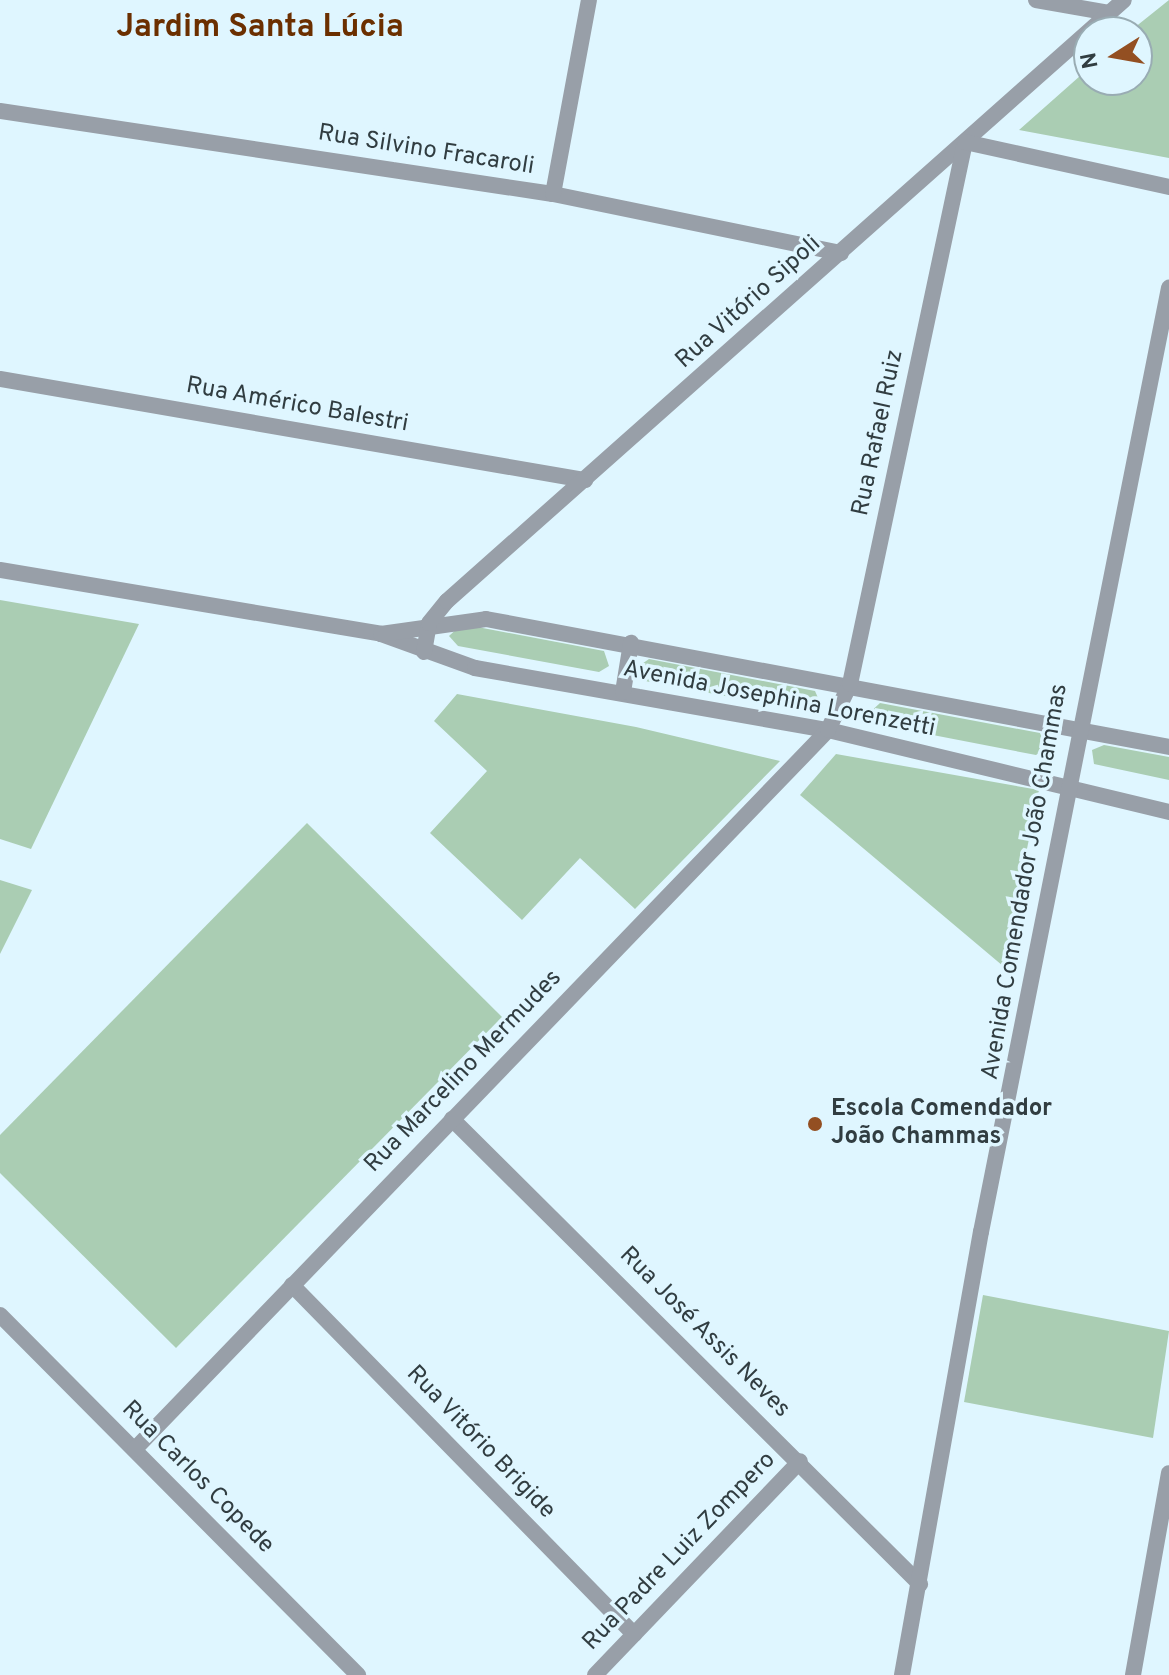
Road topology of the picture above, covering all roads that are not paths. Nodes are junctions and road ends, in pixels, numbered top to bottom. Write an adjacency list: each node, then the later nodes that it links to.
1 (589, 0): 8 (street)
2 (1036, 0): 4 (street)
3 (1124, 0): 4 (street, Rua Vitório Sipoli)
4 (1109, 13): 6 (street, Rua Vitório Sipoli)
5 (0, 111): 8 (street, Rua Silvino Fracaroli)
6 (965, 142): 7 (street); 9 (street, Rua Vitório Sipoli); 18 (street, Rua Rafael Ruiz)
7 (1169, 187)
8 (553, 194): 9 (street, Rua Silvino Fracaroli)
9 (841, 253): 12 (street, Rua Vitório Sipoli)
10 (1169, 288): 21 (street, Avenida Comendador João Chammas)
11 (0, 379): 12 (street, Rua Américo Balestri)
12 (585, 480): 14 (street, Rua Vitório Sipoli)
13 (0, 570): 15 (street, Avenida Josephina Lorenzetti)
14 (429, 623): 15 (street, Avenida Josephina Lorenzetti); 16 (street, Avenida Josephina Lorenzetti); 17 (street)
15 (381, 634): 17 (street, Avenida Josephina Lorenzetti)
16 (631, 643): 18 (street, Avenida Josephina Lorenzetti); 19 (street)
17 (424, 652): 19 (street, Avenida Josephina Lorenzetti)
18 (850, 684): 20 (street, Rua Rafael Ruiz); 21 (street, Avenida Josephina Lorenzetti)
19 (623, 692): 20 (street, Avenida Josephina Lorenzetti)
20 (828, 730): 23 (street, Avenida Josephina Lorenzetti); 25 (street, Rua Marcelino Mermudes)
21 (1077, 731): 22 (street, Avenida Josephina Lorenzetti); 23 (street, Avenida Comendador João Chammas)
22 (1169, 747)
23 (1070, 787): 24 (street, Avenida Josephina Lorenzetti); 31 (street, Avenida Comendador João Chammas)
24 (1169, 812)
25 (452, 1119): 26 (street, Rua Marcelino Mermudes); 29 (street, Rua José Assis Neves)
26 (292, 1285): 28 (street, Rua Marcelino Mermudes); 32 (street, Rua Vitório Brigide)
27 (0, 1315): 28 (street, Rua Carlos Copede)
28 (135, 1449): 33 (street, Rua Carlos Copede)
29 (800, 1461): 31 (street, Rua José Assis Neves); 32 (street, Rua Padre Luiz Zompero)
30 (1169, 1473): 36 (street)
31 (920, 1584): 35 (street, Avenida Comendador João Chammas)
32 (634, 1634): 34 (street, Rua Padre Luiz Zompero)
33 (358, 1675)
34 (595, 1675)
35 (902, 1675)
36 (1133, 1675)

